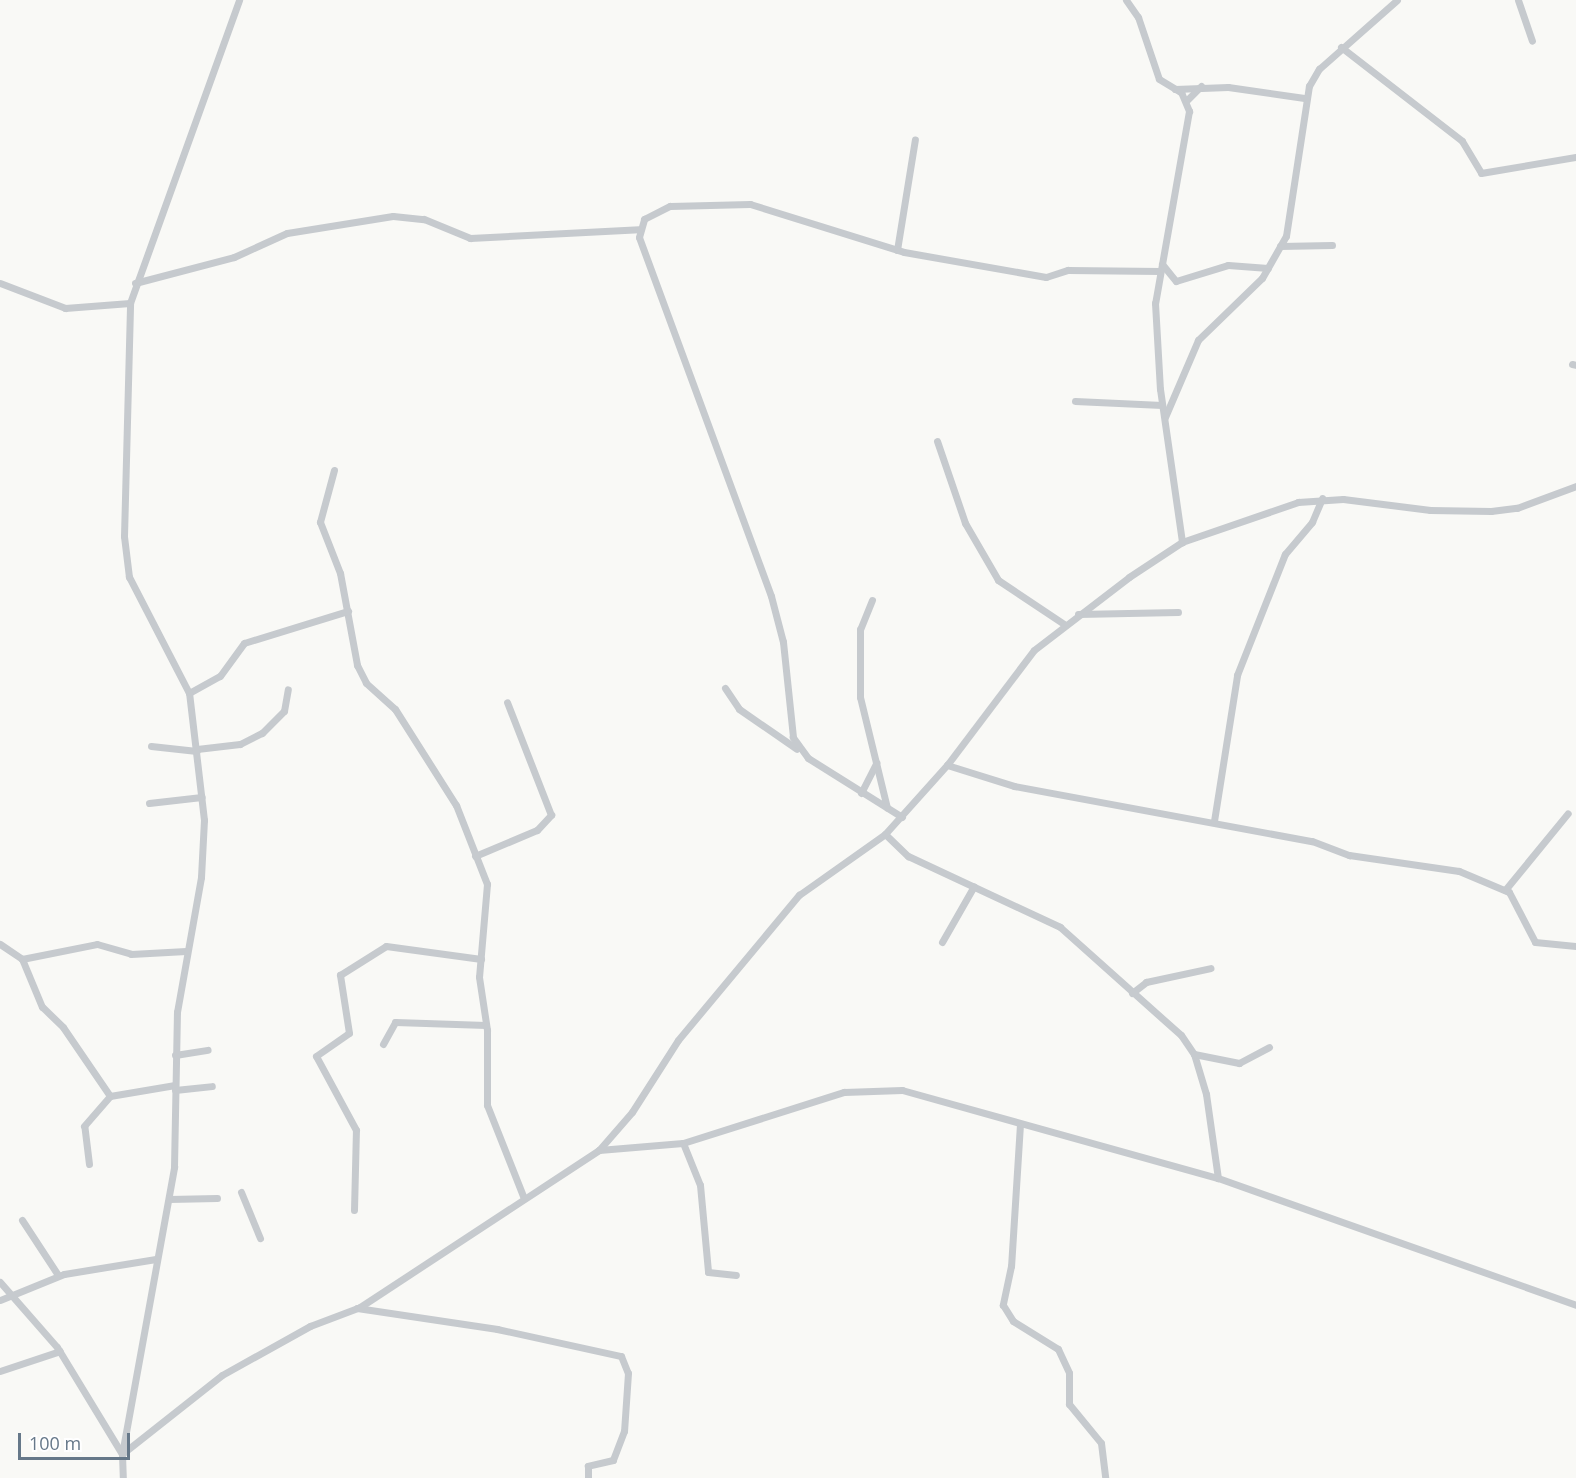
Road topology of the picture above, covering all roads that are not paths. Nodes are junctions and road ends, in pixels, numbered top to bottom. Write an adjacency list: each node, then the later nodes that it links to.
1 (238, 0): 21 (street)
2 (1126, 0): 9 (street)
3 (1397, 0): 5 (street)
4 (1518, 0): 6 (street)
5 (1387, 4): 7 (street)
6 (1532, 41)
7 (1341, 47): 10 (street); 13 (street)
8 (1201, 86): 9 (street); 10 (street); 11 (street)
9 (1173, 89): 11 (street)
10 (1304, 98): 16 (street)
11 (1187, 100): 18 (street)
12 (915, 139): 17 (street)
13 (1576, 157)
14 (639, 229): 17 (street); 21 (street); 42 (street)
15 (1332, 245): 16 (street)
16 (1280, 246): 19 (street)
17 (897, 250): 18 (street)
18 (1161, 268): 19 (street); 24 (street)
19 (1268, 268): 25 (street)
20 (0, 282): 22 (street)
21 (135, 283): 22 (street)
22 (130, 303): 38 (street)
23 (1075, 402): 24 (street)
24 (1162, 405): 25 (street)
25 (1164, 419): 30 (street)
26 (937, 441): 35 (street)
27 (334, 470): 32 (street)
28 (1576, 486): 29 (street)
29 (1322, 498): 30 (street); 51 (street)
30 (1182, 542): 34 (street)
31 (872, 600): 43 (street)
32 (348, 611): 38 (street); 53 (street)
33 (1178, 612): 34 (street)
34 (1077, 614): 35 (street)
35 (1064, 624): 44 (street)
36 (725, 688): 42 (street)
37 (288, 689): 41 (street)
38 (189, 693): 41 (street)
39 (507, 702): 53 (street)
40 (151, 746): 41 (street)
41 (197, 750): 46 (street)
42 (800, 750): 45 (street)
43 (876, 764): 45 (street); 48 (street)
44 (947, 765): 50 (street); 51 (street)
45 (861, 793): 48 (street)
46 (202, 797): 47 (street); 59 (street)
47 (149, 803)
48 (887, 808): 50 (street)
49 (1568, 813): 55 (street)
50 (902, 817): 52 (street)
51 (1214, 821): 55 (street)
52 (885, 834): 54 (street); 75 (street)
53 (475, 856): 61 (street)
54 (974, 886): 56 (street); 63 (street)
55 (1505, 890): 58 (street)
56 (942, 942)
57 (0, 944): 60 (street)
58 (1576, 946)
59 (186, 951): 60 (street); 69 (street)
60 (22, 959): 72 (street)
61 (481, 959): 64 (street); 82 (street)
62 (1211, 968): 63 (street)
63 (1132, 993): 68 (street)
64 (486, 1025): 65 (street); 79 (street)
65 (382, 1044)
66 (1269, 1047): 68 (street)
67 (208, 1050): 69 (street)
68 (1194, 1054): 77 (street)
69 (175, 1055): 71 (street)
70 (212, 1086): 71 (street)
71 (175, 1087): 72 (street); 81 (street)
72 (110, 1096): 76 (street)
73 (1020, 1124): 74 (street); 77 (street); 98 (street)
74 (683, 1143): 75 (street); 87 (street)
75 (599, 1150): 79 (street)
76 (89, 1164)
77 (1218, 1178): 91 (street)
78 (241, 1192): 84 (street)
79 (523, 1196): 92 (street)
80 (217, 1198): 81 (street)
81 (169, 1199): 85 (street)
82 (354, 1210)
83 (22, 1220): 86 (street)
84 (260, 1238)
85 (156, 1259): 86 (street); 95 (street)
86 (58, 1275): 89 (street)
87 (736, 1275)
88 (0, 1282): 89 (street)
89 (11, 1293): 90 (street); 93 (street)
90 (0, 1300)
91 (1576, 1305)
92 (357, 1308): 95 (street); 97 (street)
93 (60, 1351): 94 (street); 95 (street)
94 (0, 1371)
95 (122, 1454): 96 (street)
96 (123, 1478)
97 (588, 1478)
98 (1105, 1478)

